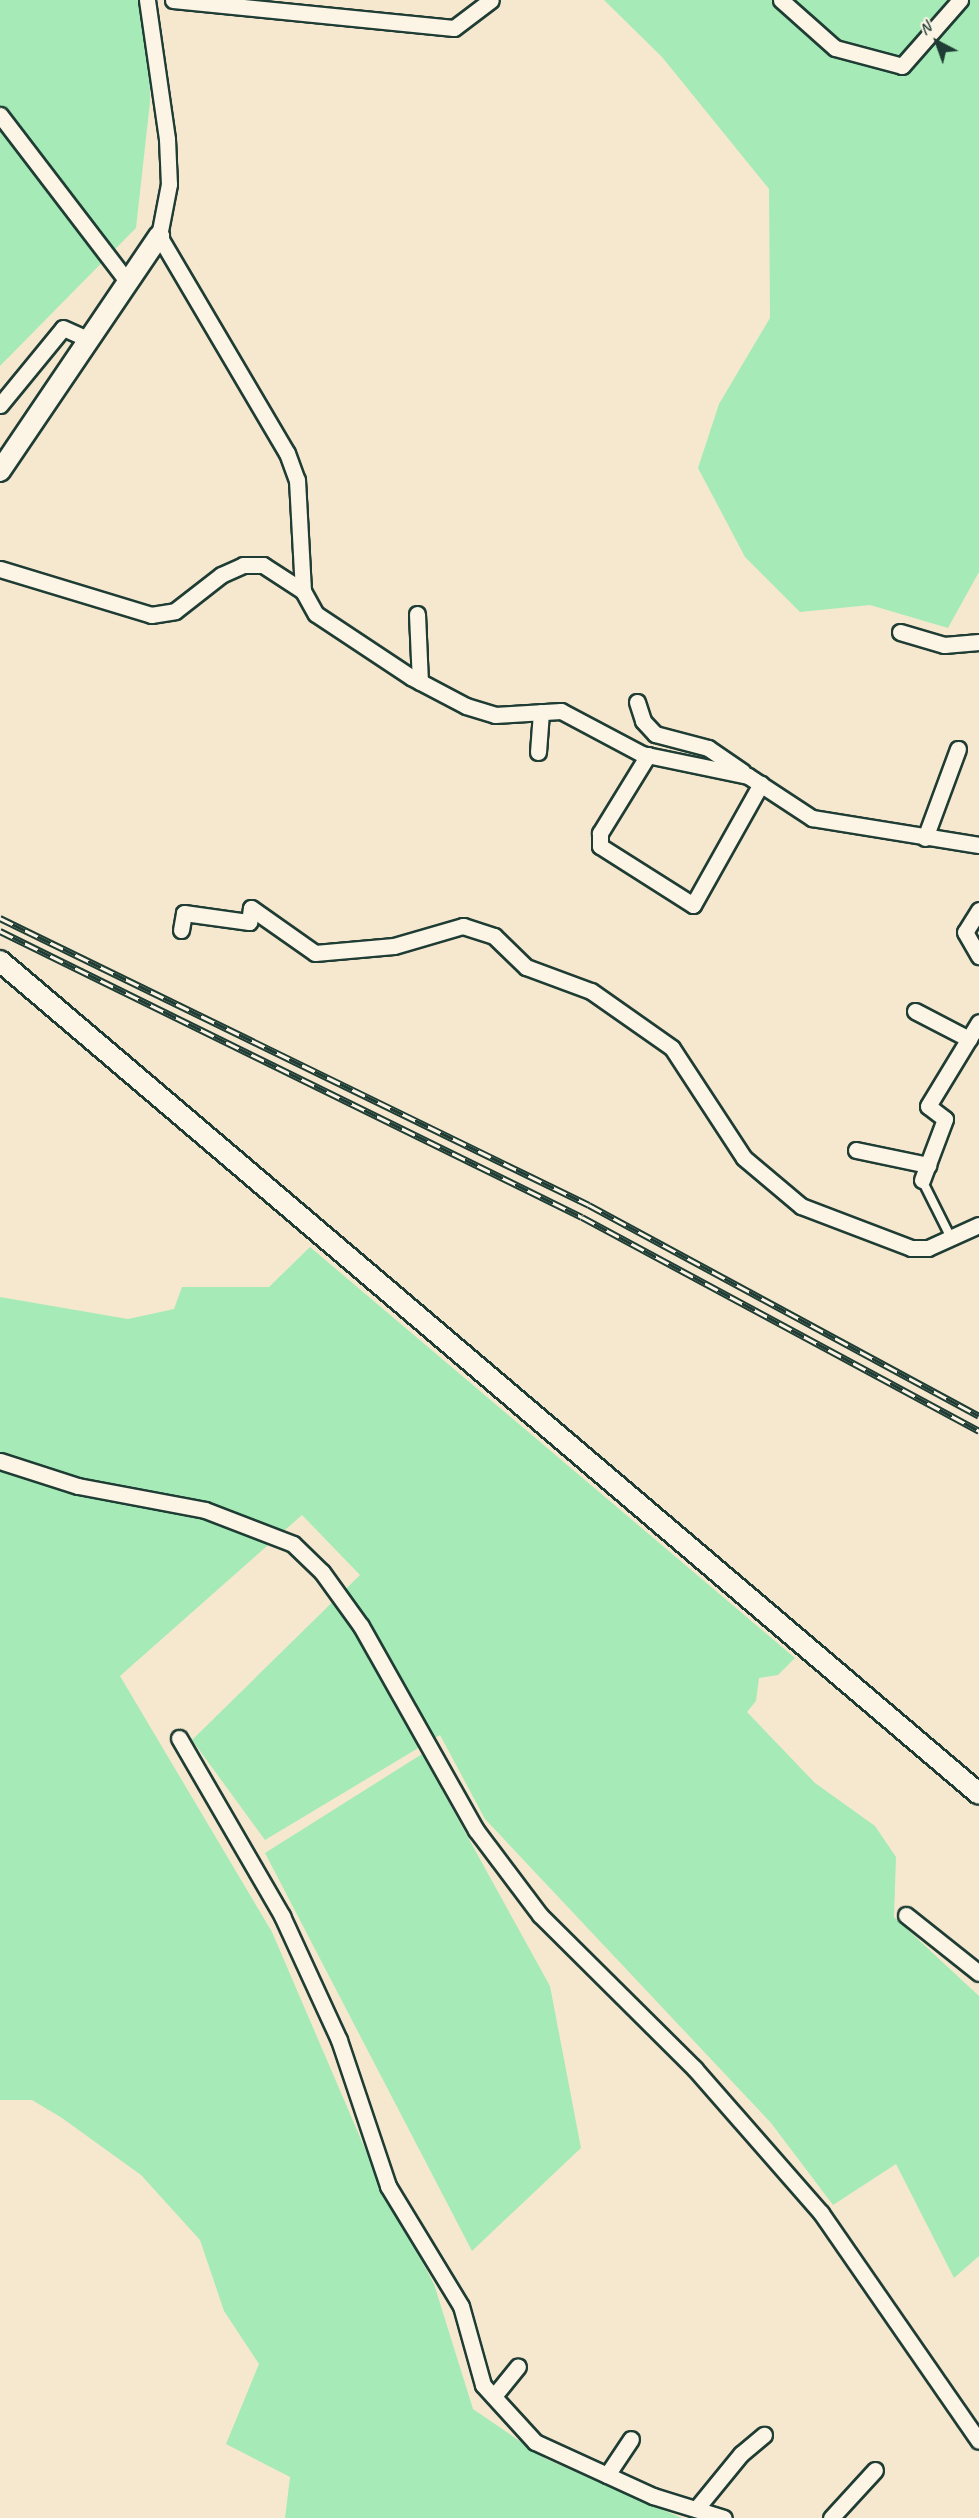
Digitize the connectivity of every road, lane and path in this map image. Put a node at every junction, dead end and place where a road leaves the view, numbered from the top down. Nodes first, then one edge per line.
1 (147, 0) edge
2 (173, 0) edge
3 (490, 0) edge
4 (781, 0) edge
5 (960, 0) edge
6 (0, 115) edge
7 (159, 236) junction
8 (127, 281) junction
9 (88, 339) junction
10 (0, 405) edge
11 (0, 471) edge
12 (0, 569) edge
13 (303, 591) junction
14 (417, 614) dead end
15 (900, 632) dead end
16 (979, 642) edge
17 (420, 682) junction
18 (637, 702) dead end
19 (541, 712) junction
20 (958, 749) dead end
21 (538, 752) dead end
22 (648, 755) junction
23 (754, 780) junction
24 (926, 838) junction
25 (979, 845) edge
26 (979, 910) edge
27 (181, 930) dead end
28 (979, 956) edge
29 (0, 961) edge
30 (915, 1011) dead end
31 (979, 1022) edge
32 (969, 1039) junction
33 (856, 1150) dead end
34 (928, 1165) junction
35 (922, 1180) joint
36 (979, 1225) edge
37 (952, 1239) junction
38 (0, 1461) edge
39 (178, 1738) dead end
40 (979, 1793) edge
41 (906, 1915) dead end
42 (979, 1973) edge
43 (518, 2366) dead end
44 (494, 2396) junction
45 (764, 2435) dead end
46 (631, 2439) dead end
47 (979, 2442) edge
48 (875, 2470) dead end
49 (606, 2475) junction
50 (696, 2509) junction
51 (724, 2518) edge
52 (831, 2518) edge

1 - 7 street
2 - 3 street
4 - 5 street
6 - 8 street
7 - 8 street
7 - 13 street
8 - 9 street
9 - 10 street
9 - 11 street
12 - 13 street
13 - 17 street
14 - 17 street
15 - 16 street
17 - 19 street
18 - 23 street
19 - 21 street
19 - 22 street
20 - 24 street
22 - 23 street
22 - 23 street
23 - 24 street
24 - 25 street
26 - 28 street
27 - 37 street
29 - 40 street
30 - 32 street
31 - 32 street
32 - 34 street
33 - 34 street
34 - 35 street
35 - 37 lane
36 - 37 street
38 - 47 street
39 - 44 street
41 - 42 street
43 - 44 street
44 - 49 street
45 - 50 street
46 - 49 street
48 - 52 street
49 - 50 street
50 - 51 street

